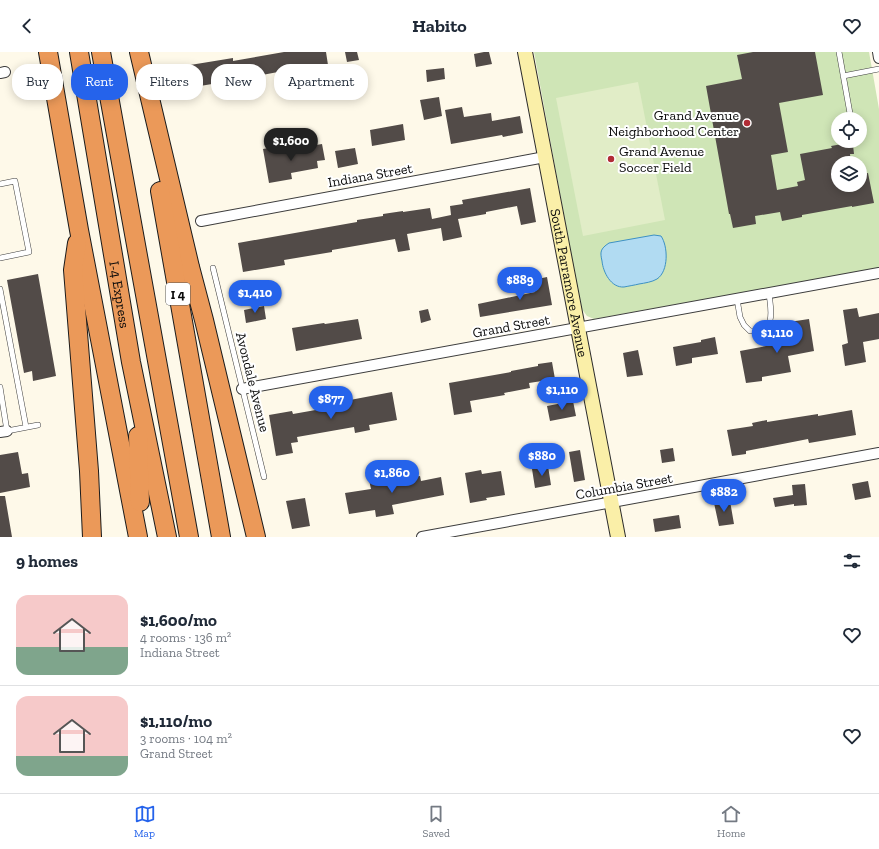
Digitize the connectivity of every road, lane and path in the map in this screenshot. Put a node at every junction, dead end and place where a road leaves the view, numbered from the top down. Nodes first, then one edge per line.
1 (48, 52) edge
2 (79, 52) edge
3 (101, 52) edge
4 (136, 52) edge
5 (140, 52) edge
6 (525, 52) edge
7 (839, 52) edge
8 (878, 52) edge
9 (879, 58) edge
10 (879, 69) edge
11 (843, 76) junction
12 (850, 112) edge
13 (545, 157) junction
14 (0, 184) edge
15 (201, 221) dead end
16 (80, 230) junction
17 (0, 258) edge
18 (212, 268) dead end
19 (879, 273) edge
20 (0, 289) edge
21 (769, 293) junction
22 (737, 299) junction
23 (579, 328) junction
24 (131, 362) junction
25 (0, 387) edge
26 (242, 389) junction
27 (38, 425) dead end
28 (26, 427) junction
29 (4, 431) edge
30 (879, 453) edge
31 (264, 478) dead end
32 (612, 502) junction
33 (92, 537) edge
34 (139, 537) edge
35 (167, 537) edge
36 (189, 537) edge
37 (221, 537) edge
38 (256, 537) edge
39 (422, 537) edge
40 (618, 537) edge

1 - 16 highway
2 - 24 highway, I-4 Express
3 - 36 highway, I-4 Express
4 - 37 highway, I 4
5 - 38 highway
6 - 13 street, South Parramore Avenue
7 - 11 lane
8 - 9 street
10 - 11 lane
11 - 12 lane
13 - 15 street, Indiana Street
13 - 23 street, South Parramore Avenue
14 - 17 lane
16 - 33 highway
16 - 34 highway
18 - 26 lane, Avondale Avenue
19 - 21 street, Grand Street
20 - 28 lane
21 - 22 street, Grand Street
21 - 22 lane
22 - 23 street, Grand Street
23 - 26 street, Grand Street
23 - 32 street, South Parramore Avenue
24 - 34 highway
24 - 35 highway, I-4 Express
25 - 29 lane
26 - 31 lane, Avondale Avenue
27 - 28 lane
28 - 29 lane
30 - 32 street, Columbia Street
32 - 39 street, Columbia Street
32 - 40 street, South Parramore Avenue

